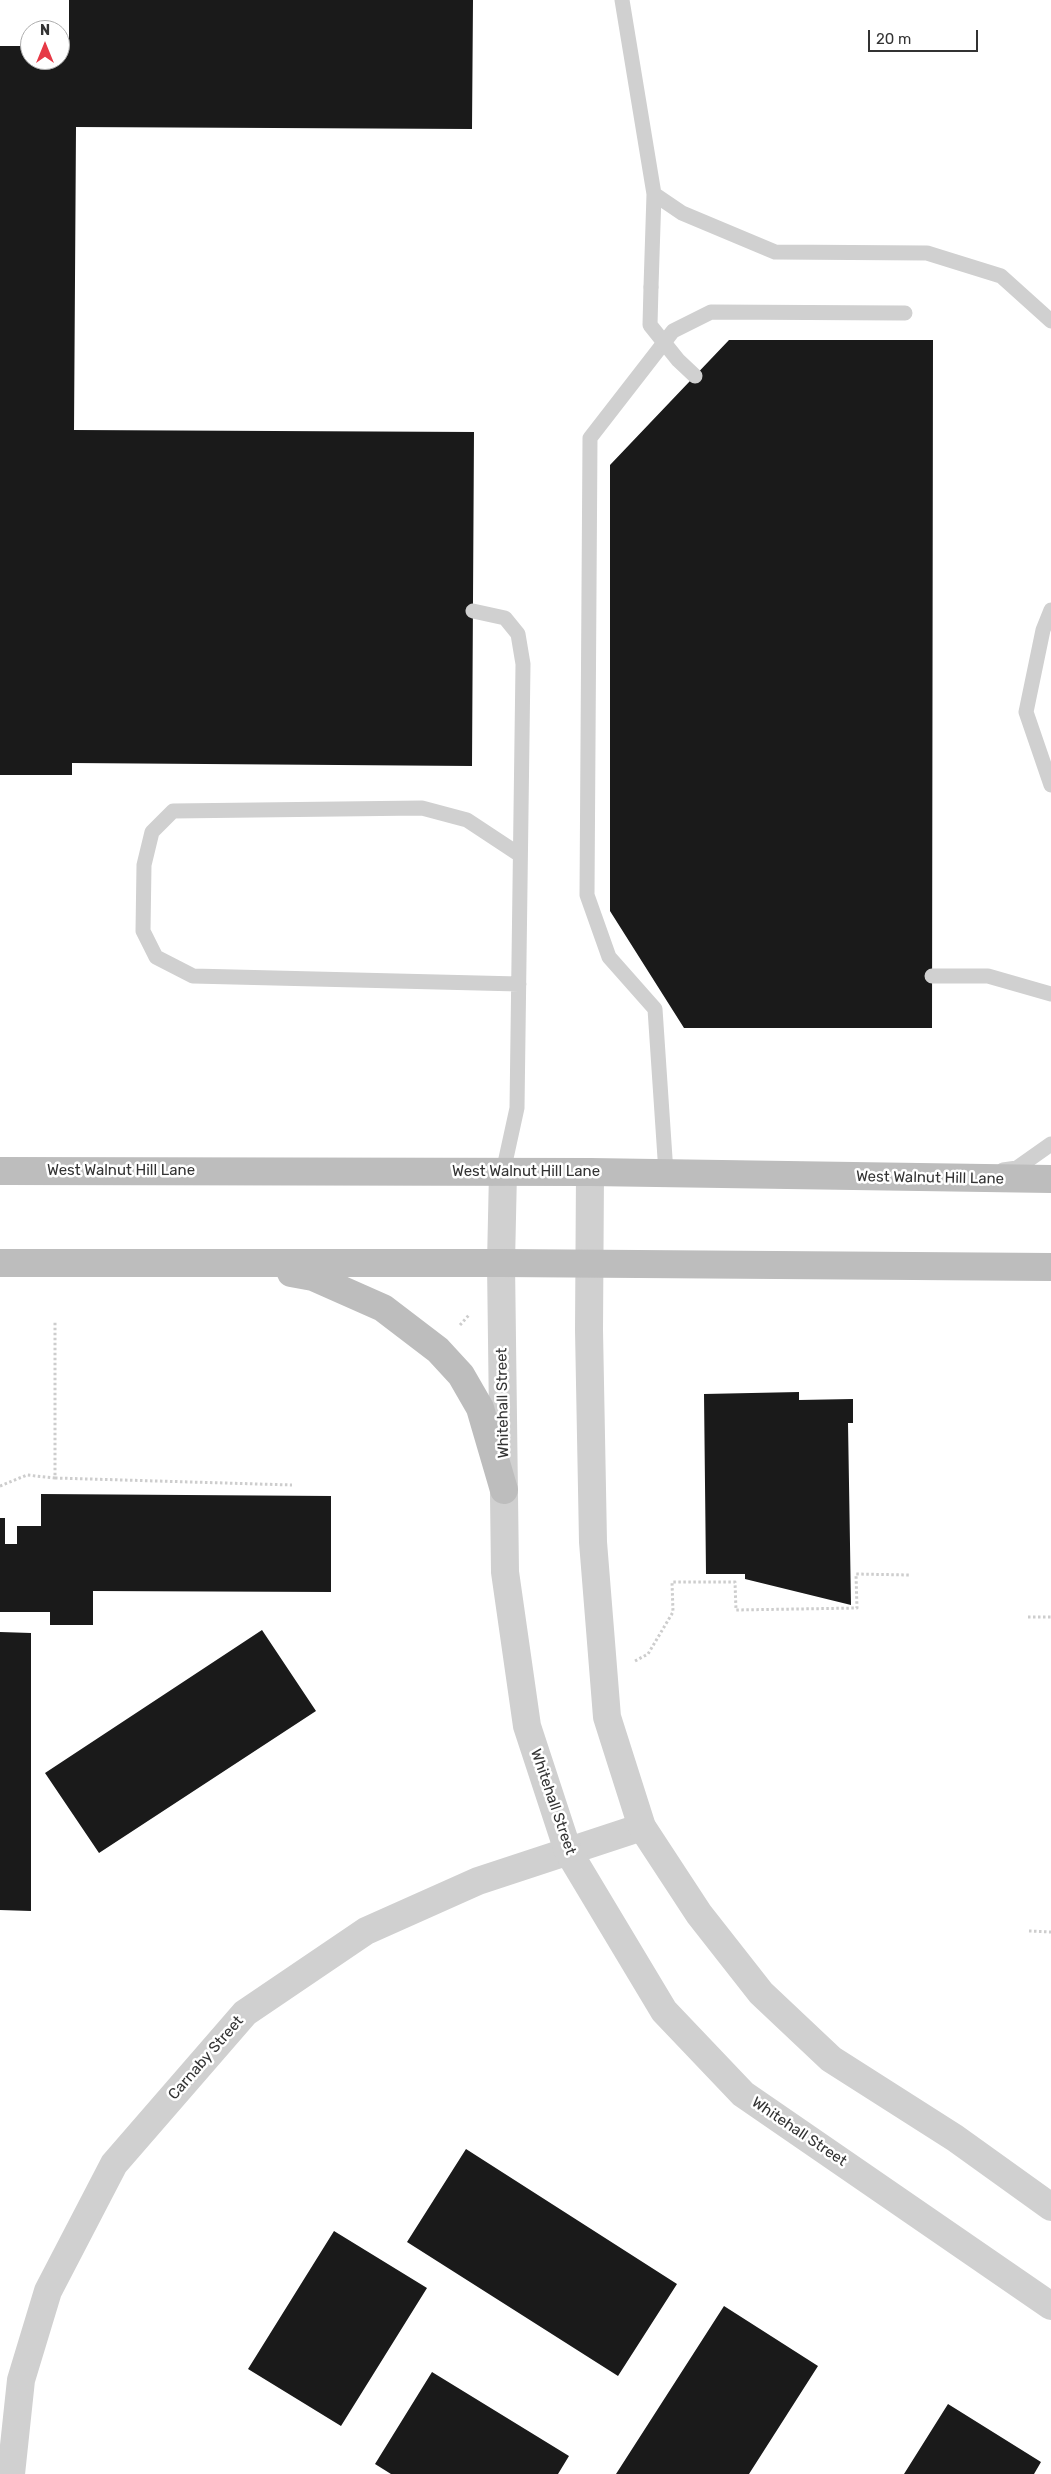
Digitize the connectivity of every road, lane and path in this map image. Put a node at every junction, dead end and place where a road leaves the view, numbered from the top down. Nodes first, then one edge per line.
1 (622, 0) edge
2 (654, 194) junction
3 (906, 313) dead end
4 (1051, 321) edge
5 (695, 376) dead end
6 (1051, 610) edge
7 (473, 611) dead end
8 (1051, 785) edge
9 (520, 854) junction
10 (932, 976) dead end
11 (519, 984) junction
12 (1051, 994) edge
13 (1051, 1144) edge
14 (0, 1170) edge
15 (502, 1172) junction
16 (590, 1172) junction
17 (666, 1173) junction
18 (953, 1178) junction
19 (1051, 1180) edge
20 (0, 1263) edge
21 (238, 1263) junction
22 (501, 1263) junction
23 (590, 1263) junction
24 (1051, 1267) edge
25 (474, 1308) dead end
26 (55, 1320) dead end
27 (458, 1327) dead end
28 (55, 1478) junction
29 (292, 1485) dead end
30 (0, 1486) edge
31 (504, 1490) junction
32 (908, 1576) dead end
33 (1028, 1617) dead end
34 (1051, 1617) edge
35 (634, 1661) dead end
36 (642, 1827) junction
37 (568, 1851) junction
38 (1029, 1931) dead end
39 (1051, 1932) edge
40 (1051, 2207) edge
41 (1051, 2306) edge
42 (11, 2474) edge

1 - 2 lane
2 - 4 lane
2 - 5 lane, bridge
3 - 17 lane
6 - 8 lane
7 - 9 lane
9 - 11 lane
9 - 11 lane
10 - 12 lane
11 - 15 lane
13 - 18 lane
14 - 15 main road, West Walnut Hill Lane
15 - 16 main road, West Walnut Hill Lane
15 - 22 street, Whitehall Street
16 - 17 main road, West Walnut Hill Lane
16 - 23 street
17 - 18 main road, West Walnut Hill Lane
18 - 19 main road, West Walnut Hill Lane
20 - 21 main road
21 - 22 main road
21 - 31 main road
22 - 23 main road
22 - 31 street, Whitehall Street
23 - 24 main road
23 - 36 street
25 - 27 path
26 - 28 path
28 - 29 path
28 - 30 path
31 - 37 street, Whitehall Street
32 - 35 path
33 - 34 path
36 - 37 street, Carnaby Street
36 - 40 street
37 - 41 street, Whitehall Street
37 - 42 street, Carnaby Street
38 - 39 path

